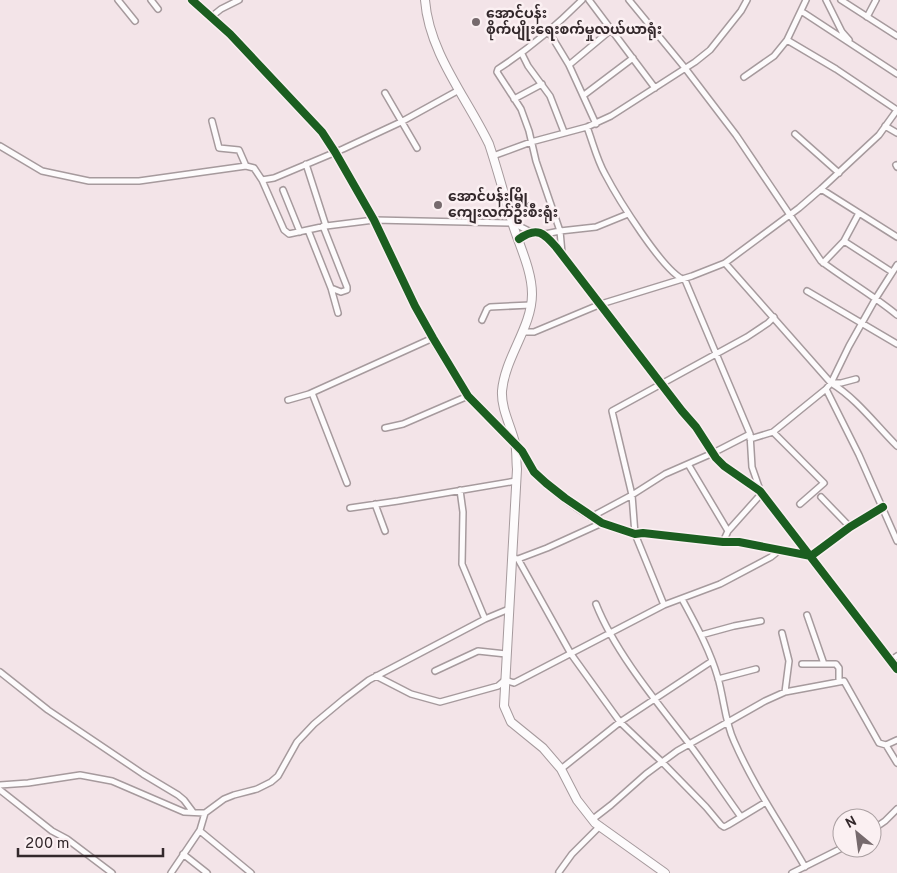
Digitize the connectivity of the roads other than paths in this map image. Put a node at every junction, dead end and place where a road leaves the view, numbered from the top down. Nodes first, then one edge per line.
1 (118, 0) edge
2 (151, 0) edge
3 (192, 0) edge
4 (239, 0) edge
5 (426, 0) edge
6 (582, 0) edge
7 (589, 0) edge
8 (629, 0) edge
9 (747, 0) edge
10 (806, 0) edge
11 (826, 0) edge
12 (841, 0) edge
13 (876, 0) edge
14 (158, 9) dead end
15 (801, 11) junction
16 (867, 17) junction
17 (211, 18) junction
18 (135, 21) dead end
19 (612, 29) junction
20 (548, 32) junction
21 (897, 36) edge
22 (787, 40) junction
23 (851, 43) junction
24 (522, 54) junction
25 (633, 58) junction
26 (569, 65) junction
27 (685, 68) junction
28 (897, 74) edge
29 (744, 77) dead end
30 (542, 84) junction
31 (655, 88) junction
32 (459, 90) junction
33 (385, 94) dead end
34 (584, 95) junction
35 (514, 99) junction
36 (897, 110) edge
37 (212, 121) dead end
38 (401, 122) junction
39 (596, 124) junction
40 (885, 126) junction
41 (587, 127) junction
42 (564, 132) junction
43 (897, 133) edge
44 (795, 134) dead end
45 (531, 142) junction
46 (0, 146) edge
47 (417, 148) dead end
48 (336, 152) junction
49 (493, 156) junction
50 (306, 164) junction
51 (246, 166) junction
52 (839, 173) junction
53 (262, 180) junction
54 (821, 189) junction
55 (283, 190) dead end
56 (858, 213) junction
57 (628, 214) junction
58 (790, 215) junction
59 (374, 220) junction
60 (513, 223) junction
61 (324, 226) junction
62 (308, 230) junction
63 (560, 231) junction
64 (300, 232) junction
65 (531, 232) junction
66 (545, 234) junction
67 (897, 237) edge
68 (519, 239) junction
69 (845, 240) junction
70 (563, 255) junction
71 (824, 262) junction
72 (725, 263) junction
73 (897, 265) edge
74 (892, 273) junction
75 (897, 278) edge
76 (681, 279) junction
77 (331, 288) junction
78 (807, 291) dead end
79 (876, 298) junction
80 (601, 304) junction
81 (531, 305) junction
82 (338, 313) dead end
83 (897, 315) edge
84 (774, 317) junction
85 (482, 320) dead end
86 (861, 324) junction
87 (523, 332) junction
88 (433, 338) junction
89 (897, 344) edge
90 (716, 354) junction
91 (856, 379) dead end
92 (831, 383) junction
93 (661, 384) junction
94 (826, 389) junction
95 (312, 392) junction
96 (468, 396) junction
97 (288, 400) dead end
98 (385, 428) dead end
99 (773, 432) junction
100 (750, 437) junction
101 (516, 445) junction
102 (897, 446) edge
103 (713, 453) junction
104 (688, 464) junction
105 (516, 480) junction
106 (347, 483) dead end
107 (460, 490) junction
108 (761, 492) junction
109 (632, 495) junction
110 (821, 497) dead end
111 (375, 504) junction
112 (800, 504) dead end
113 (883, 507) junction
114 (350, 508) dead end
115 (591, 517) junction
116 (602, 523) junction
117 (850, 527) junction
118 (728, 530) junction
119 (385, 531) dead end
120 (635, 534) junction
121 (897, 540) edge
122 (723, 542) junction
123 (781, 550) junction
124 (811, 556) junction
125 (515, 558) junction
126 (682, 599) junction
127 (596, 604) dead end
128 (664, 605) junction
129 (509, 609) junction
130 (807, 615) dead end
131 (485, 619) junction
132 (761, 621) dead end
133 (782, 633) dead end
134 (610, 634) junction
135 (701, 635) junction
136 (506, 654) junction
137 (571, 654) junction
138 (897, 656) edge
139 (890, 660) junction
140 (712, 661) junction
141 (802, 664) dead end
142 (824, 664) junction
143 (756, 669) dead end
144 (897, 669) edge
145 (436, 671) dead end
146 (0, 672) edge
147 (376, 676) junction
148 (718, 679) junction
149 (505, 680) junction
150 (840, 682) junction
151 (786, 692) junction
152 (655, 699) junction
153 (728, 721) junction
154 (620, 722) junction
155 (897, 740) edge
156 (689, 744) junction
157 (886, 745) junction
158 (662, 762) junction
159 (897, 763) edge
160 (561, 769) junction
161 (0, 785) edge
162 (0, 790) edge
163 (766, 802) junction
164 (897, 809) edge
165 (193, 812) junction
166 (205, 813) junction
167 (741, 817) junction
168 (593, 818) junction
169 (882, 822) edge
170 (600, 826) junction
171 (200, 831) junction
172 (832, 853) edge
173 (183, 854) junction
174 (805, 867) junction
175 (559, 872) dead end
176 (112, 873) edge
177 (171, 873) edge
178 (207, 873) edge
179 (251, 873) edge
180 (665, 873) edge
181 (792, 873) edge

1 - 18 street
2 - 14 street
3 - 17 street
4 - 17 street
5 - 32 main road
6 - 20 street
7 - 19 street
8 - 27 street
9 - 27 street
10 - 15 street
11 - 23 street
12 - 16 street
13 - 16 street
15 - 22 street
15 - 23 street
16 - 21 street
17 - 48 street
19 - 25 street
19 - 26 street
20 - 24 street
20 - 26 street
22 - 29 street
22 - 36 street
23 - 28 street
24 - 30 street
24 - 35 street
25 - 31 street
25 - 34 street
26 - 34 street
27 - 31 street
27 - 58 street
30 - 35 street
30 - 42 street
31 - 39 street
32 - 38 street
32 - 49 main road
33 - 38 street
34 - 39 street
35 - 45 street
36 - 40 street
37 - 51 street
38 - 47 street
38 - 48 street
39 - 41 street
40 - 43 street
40 - 52 street
41 - 42 street
41 - 57 street
42 - 45 street
44 - 52 street
45 - 49 street
45 - 63 street
46 - 51 street
48 - 50 street
48 - 59 street
49 - 60 main road
50 - 53 street
50 - 61 street
51 - 53 street
52 - 54 street
53 - 64 street
54 - 56 street
54 - 58 street
55 - 64 street
56 - 67 street
56 - 69 street
57 - 63 street
57 - 76 street
58 - 71 street
58 - 72 street
59 - 60 street
59 - 61 street
59 - 88 street
60 - 65 street
60 - 68 main road
61 - 62 street
61 - 77 street
62 - 64 street
62 - 77 street
63 - 66 street
63 - 70 street
65 - 66 street
65 - 68 street
66 - 70 street
68 - 81 main road
69 - 71 street
69 - 74 street
70 - 80 street
71 - 79 street
72 - 76 street
72 - 84 street
73 - 74 street
74 - 75 street
74 - 79 street
76 - 80 street
76 - 90 street
77 - 82 street
78 - 86 street
79 - 83 street
79 - 86 street
80 - 87 street
80 - 93 street
81 - 85 street
81 - 87 main road
84 - 90 street
84 - 92 street
86 - 89 street
86 - 92 street
87 - 101 main road
88 - 95 street
88 - 96 street
90 - 93 street
90 - 100 street
91 - 92 street
92 - 94 street
92 - 102 street
93 - 103 street
93 - 109 street
94 - 99 street
94 - 113 street
95 - 97 street
95 - 106 street
96 - 98 street
96 - 101 street
99 - 100 street
99 - 112 street
100 - 103 street
100 - 108 street
101 - 105 main road
101 - 115 street
103 - 104 street
103 - 108 street
104 - 109 street
104 - 118 street
105 - 107 street
105 - 125 main road
107 - 111 street
107 - 131 street
108 - 118 street
108 - 124 street
109 - 115 street
109 - 120 street
110 - 117 street
111 - 114 street
111 - 119 street
113 - 117 street
113 - 121 street
115 - 116 street
116 - 120 street
116 - 125 street
117 - 124 street
118 - 122 street
120 - 122 street
120 - 128 street
122 - 123 street
123 - 124 street
123 - 126 street
124 - 139 street
125 - 129 main road
125 - 137 street
126 - 128 street
126 - 135 street
127 - 134 street
128 - 134 street
129 - 131 street
129 - 136 main road
130 - 142 street
131 - 147 street
132 - 135 street
133 - 151 street
134 - 137 street
134 - 152 street
135 - 140 street
136 - 145 street
136 - 149 main road
137 - 149 street
137 - 154 street
138 - 139 street
139 - 144 street
140 - 148 street
140 - 152 street
141 - 142 street
142 - 150 street
143 - 148 street
146 - 165 street
147 - 149 street
147 - 166 street
148 - 153 street
149 - 160 main road
150 - 151 street
150 - 157 street
151 - 153 street
152 - 154 street
152 - 156 street
153 - 156 street
153 - 163 street
154 - 158 street
154 - 160 street
155 - 157 street
156 - 158 street
156 - 167 street
157 - 159 street
158 - 167 street
158 - 168 street
160 - 168 main road
161 - 165 street
162 - 176 street
163 - 167 street
163 - 174 street
164 - 169 street
165 - 166 street
166 - 171 street
168 - 170 main road
170 - 175 street
170 - 180 main road
171 - 173 street
171 - 179 street
172 - 174 street
173 - 177 street
173 - 178 street
174 - 181 street

